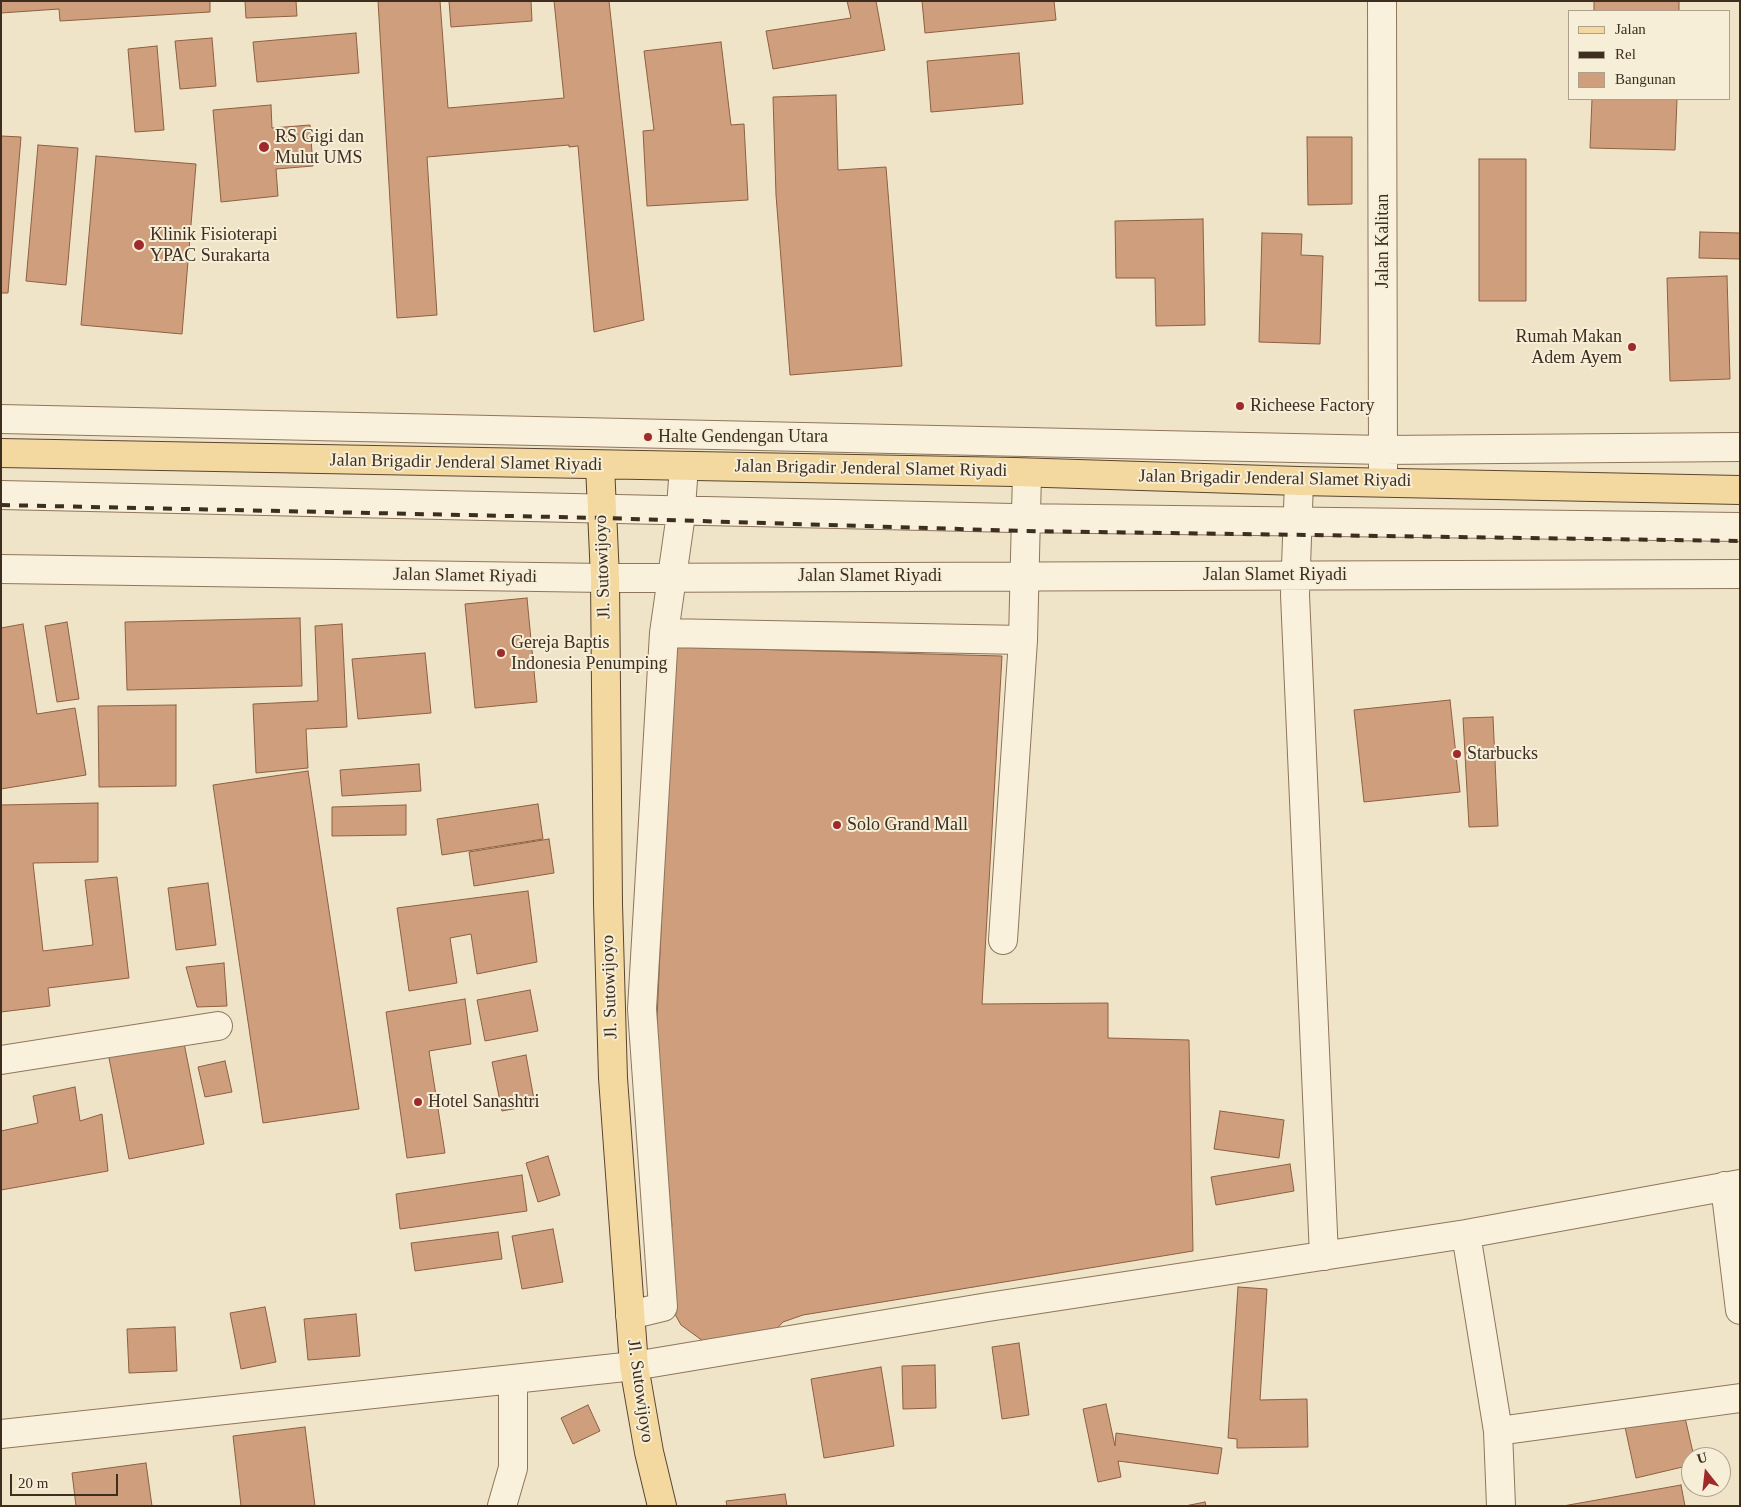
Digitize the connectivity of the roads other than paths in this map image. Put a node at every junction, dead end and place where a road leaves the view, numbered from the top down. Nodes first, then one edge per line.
1 (1382, 1) edge
2 (1, 419) edge
3 (1740, 446) edge
4 (1383, 450) junction
5 (1, 453) edge
6 (600, 465) junction
7 (684, 466) junction
8 (1021, 472) junction
9 (1299, 481) junction
10 (1383, 482) junction
11 (1740, 490) edge
12 (1, 495) edge
13 (601, 510) junction
14 (680, 510) junction
15 (1019, 518) junction
16 (1297, 522) junction
17 (1740, 527) edge
18 (1, 570) edge
19 (1294, 574) junction
20 (1740, 574) edge
21 (1017, 576) junction
22 (673, 577) junction
23 (605, 578) junction
24 (664, 633) junction
25 (1015, 640) junction
26 (1003, 940) dead end
27 (218, 1026) dead end
28 (1, 1060) edge
29 (1733, 1185) edge
30 (1466, 1234) junction
31 (1324, 1256) junction
32 (1740, 1310) edge
33 (630, 1315) junction
34 (634, 1366) junction
35 (512, 1379) junction
36 (1740, 1398) edge
37 (1498, 1431) junction
38 (1, 1434) edge
39 (502, 1506) edge
40 (662, 1506) edge
41 (1501, 1506) edge

1 - 4 street, Jalan Kalitan
2 - 4 street
3 - 4 street
4 - 10 street, Jalan Kalitan
5 - 6 main road, Jalan Brigadir Jenderal Slamet Riyadi
6 - 7 main road, Jalan Brigadir Jenderal Slamet Riyadi
6 - 13 main road, Jl. Sutowijoyo
7 - 8 main road, Jalan Brigadir Jenderal Slamet Riyadi
7 - 14 street
8 - 9 main road, Jalan Brigadir Jenderal Slamet Riyadi
8 - 15 street
9 - 10 main road, Jalan Brigadir Jenderal Slamet Riyadi
9 - 16 street
10 - 11 main road, Jalan Brigadir Jenderal Slamet Riyadi
12 - 13 street
13 - 14 street
13 - 23 main road, Jl. Sutowijoyo
14 - 15 street
14 - 22 street
15 - 16 street
15 - 21 street
16 - 17 street
16 - 19 street
18 - 23 street, Jalan Slamet Riyadi
19 - 20 street, Jalan Slamet Riyadi
19 - 21 street, Jalan Slamet Riyadi
19 - 31 street
21 - 22 street, Jalan Slamet Riyadi
21 - 25 street
22 - 23 street, Jalan Slamet Riyadi
22 - 24 street
23 - 33 main road, Jl. Sutowijoyo
24 - 25 street
24 - 33 street
25 - 26 street
27 - 28 street
29 - 30 street
29 - 32 street
30 - 31 street
30 - 37 street
31 - 34 street
33 - 34 main road, Jl. Sutowijoyo
34 - 35 street
34 - 40 main road, Jl. Sutowijoyo
35 - 38 street
35 - 39 street
36 - 37 street
37 - 41 street

